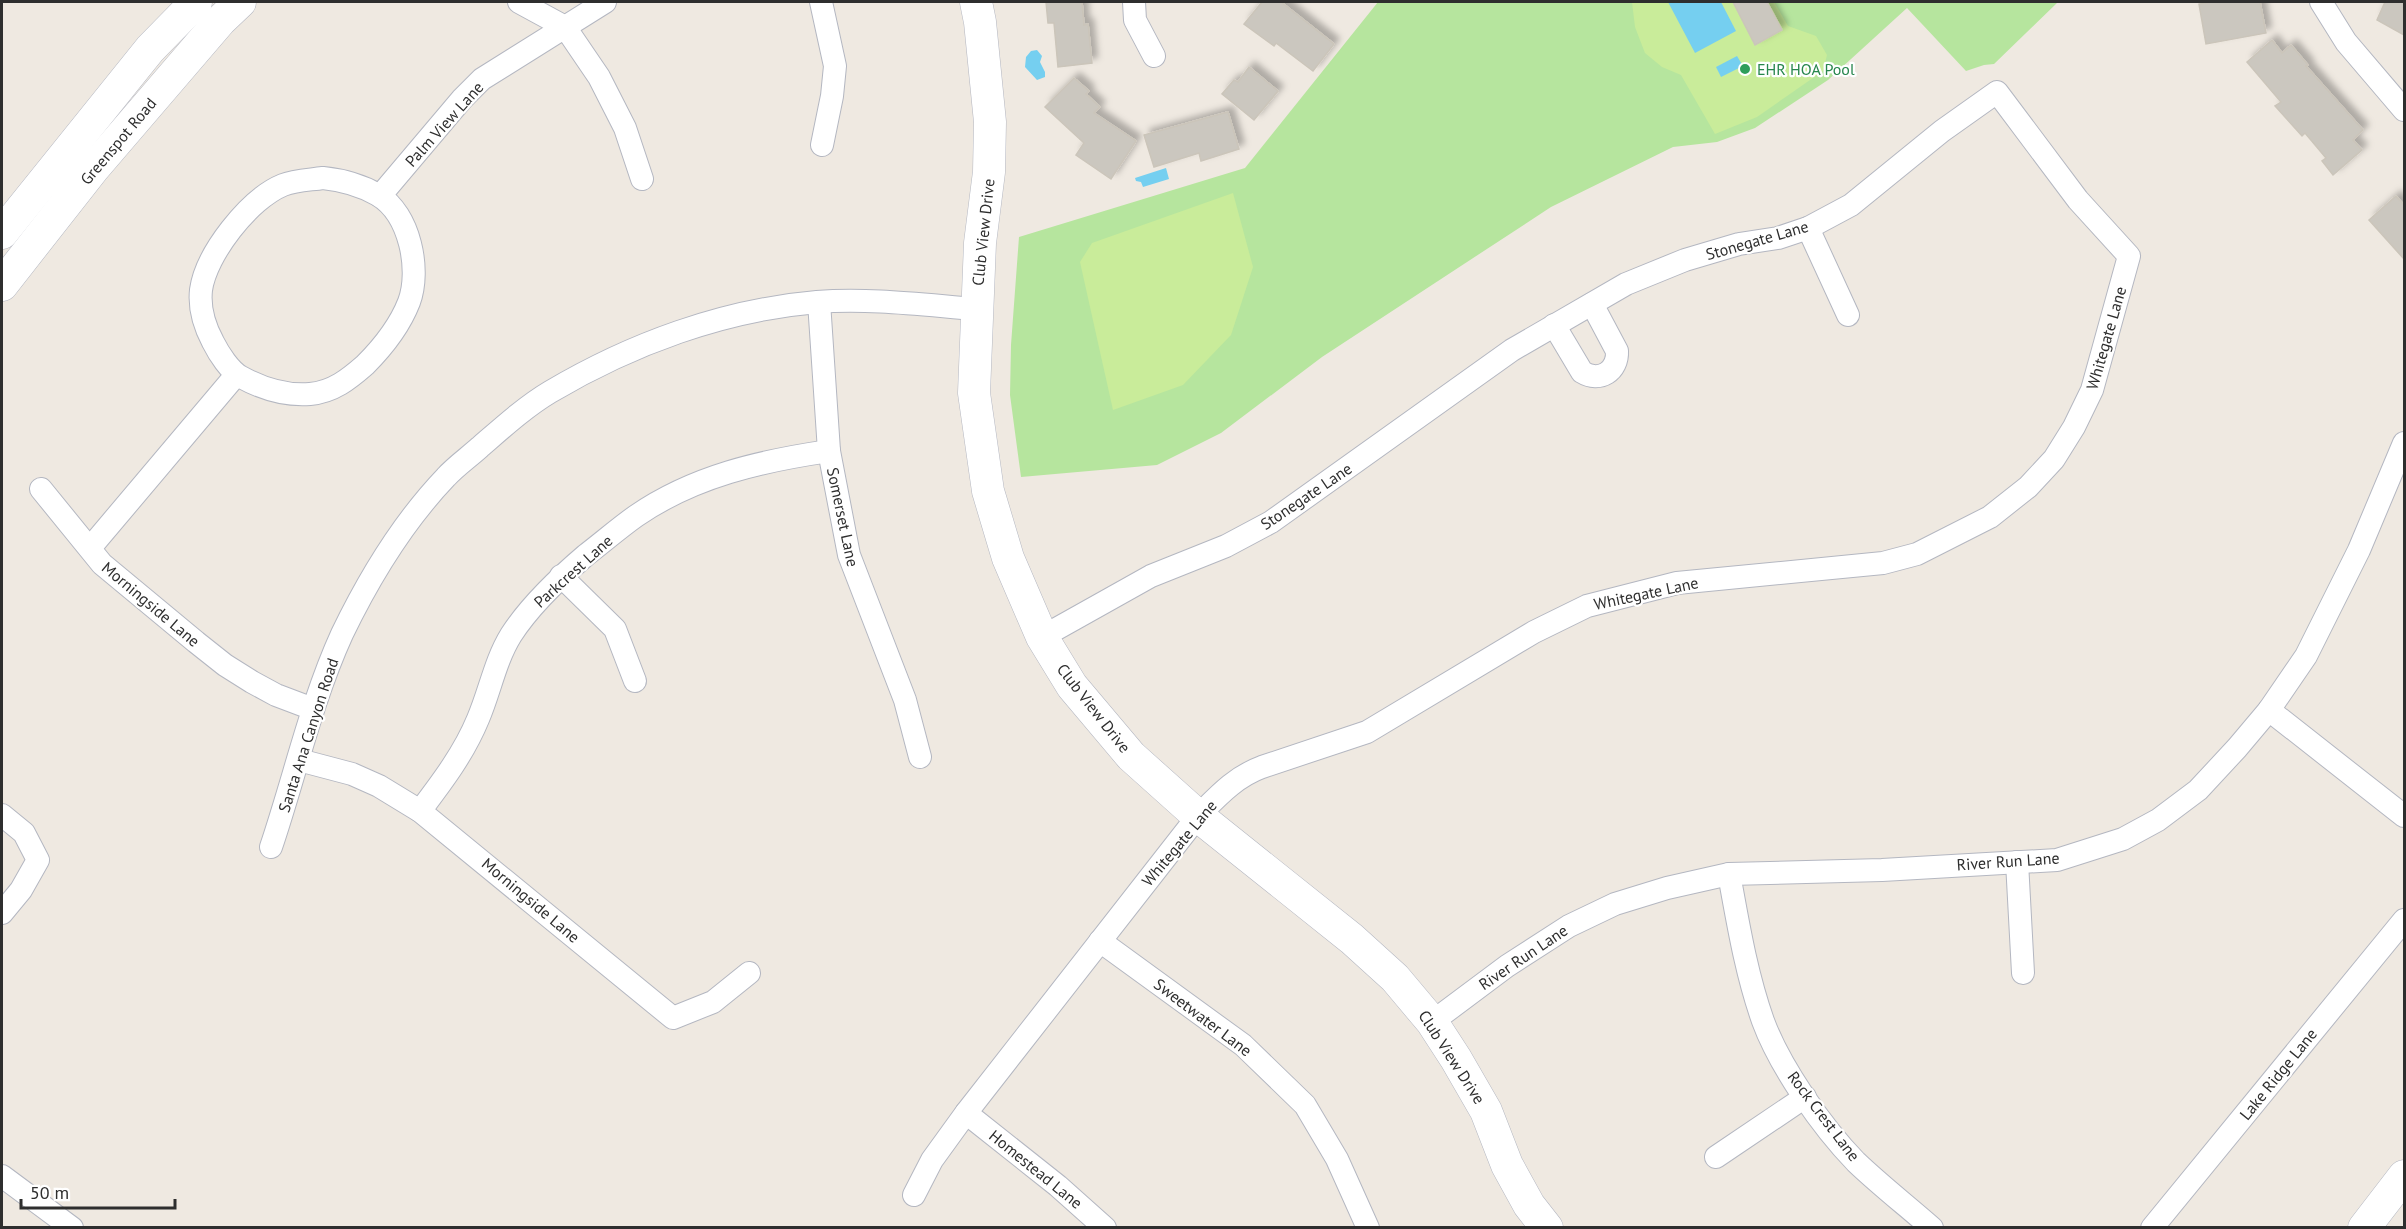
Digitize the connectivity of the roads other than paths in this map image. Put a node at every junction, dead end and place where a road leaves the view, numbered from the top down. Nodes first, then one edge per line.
1 (196, 2) edge
2 (240, 2) edge
3 (519, 2) edge
4 (605, 2) edge
5 (821, 2) edge
6 (976, 2) edge
7 (1134, 2) edge
8 (2321, 2) edge
9 (565, 27) junction
10 (1154, 56) dead end
11 (1997, 92) joint
12 (2404, 110) edge
13 (822, 145) dead end
14 (642, 179) dead end
15 (380, 196) junction
16 (1808, 228) junction
17 (2, 233) edge
18 (2, 285) edge
19 (819, 302) junction
20 (1592, 304) junction
21 (976, 309) junction
22 (1848, 315) dead end
23 (1554, 325) junction
24 (236, 375) junction
25 (2404, 443) edge
26 (829, 451) junction
27 (41, 489) dead end
28 (90, 548) junction
29 (561, 576) junction
30 (1042, 637) junction
31 (635, 681) dead end
32 (313, 709) junction
33 (2269, 710) junction
34 (920, 757) dead end
35 (299, 760) junction
36 (420, 811) junction
37 (2, 815) edge
38 (1198, 816) junction
39 (2404, 816) edge
40 (272, 847) dead end
41 (2017, 862) junction
42 (1729, 874) junction
43 (2, 913) edge
44 (2404, 921) edge
45 (1100, 941) junction
46 (749, 973) dead end
47 (2023, 973) dead end
48 (1432, 1022) junction
49 (1805, 1097) junction
50 (966, 1113) junction
51 (1716, 1157) dead end
52 (2, 1176) edge
53 (2404, 1176) edge
54 (914, 1194) dead end
55 (72, 1227) edge
56 (1105, 1227) edge
57 (1368, 1227) edge
58 (1547, 1227) edge
59 (1932, 1227) edge
60 (2152, 1227) edge
61 (2364, 1227) edge

1 - 17 street, Greenspot Road
2 - 18 street, Greenspot Road
3 - 9 street
4 - 9 street, Palm View Lane
5 - 13 street
6 - 21 street, Club View Drive
7 - 10 street
8 - 12 street
9 - 14 street
9 - 15 street, Palm View Lane
11 - 16 street, Stonegate Lane
11 - 38 street, Whitegate Lane
15 - 24 street
15 - 24 street
16 - 20 street, Stonegate Lane
16 - 22 street
19 - 21 street, Santa Ana Canyon Road
19 - 26 street, Somerset Lane
19 - 32 street, Santa Ana Canyon Road
20 - 23 street, Stonegate Lane
20 - 23 street
21 - 30 street, Club View Drive
23 - 30 street, Stonegate Lane
24 - 28 street
25 - 33 street, River Run Lane
26 - 29 street, Parkcrest Lane
26 - 34 street, Somerset Lane
27 - 28 street, Morningside Lane
28 - 32 street, Morningside Lane
29 - 31 street
29 - 36 street, Parkcrest Lane
30 - 38 street, Club View Drive
32 - 35 street, Santa Ana Canyon Road
33 - 39 street
33 - 41 street, River Run Lane
35 - 36 street, Morningside Lane
35 - 40 street, Santa Ana Canyon Road
36 - 46 street, Morningside Lane
37 - 43 street
38 - 45 street, Whitegate Lane
38 - 48 street, Club View Drive
41 - 42 street, River Run Lane
41 - 47 street
42 - 48 street, River Run Lane
42 - 49 street, Rock Crest Lane
44 - 60 street, Lake Ridge Lane
45 - 50 street, Whitegate Lane
45 - 57 street, Sweetwater Lane
48 - 58 street, Club View Drive
49 - 51 street
49 - 59 street, Rock Crest Lane
50 - 54 street, Whitegate Lane
50 - 56 street, Homestead Lane
52 - 55 street
53 - 61 street

